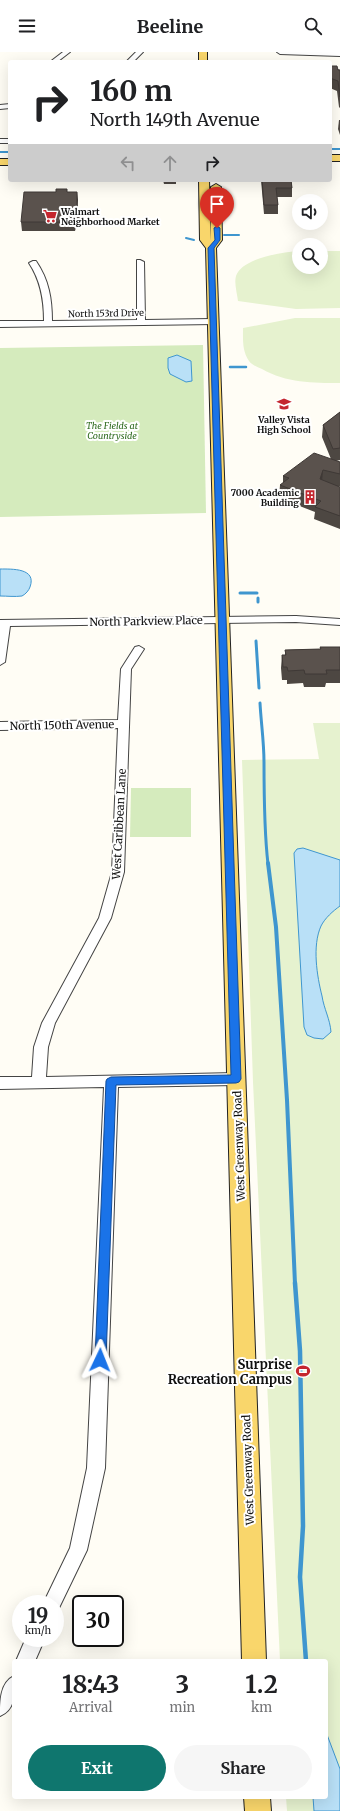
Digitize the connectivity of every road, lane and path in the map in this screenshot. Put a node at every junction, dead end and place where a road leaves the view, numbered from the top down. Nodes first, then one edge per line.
1 (67, 52) edge
2 (140, 52) edge
3 (280, 52) edge
4 (340, 54) edge
5 (57, 60) edge
6 (131, 60) edge
7 (204, 182) edge
8 (215, 182) edge
9 (211, 248) junction
10 (140, 262) dead end
11 (33, 263) dead end
12 (212, 322) junction
13 (142, 323) junction
14 (0, 324) edge
15 (48, 324) junction
16 (222, 620) junction
17 (340, 622) edge
18 (3, 623) edge
19 (139, 649) dead end
20 (0, 662) edge
21 (124, 724) junction
22 (0, 726) edge
23 (236, 1079) junction
24 (111, 1081) junction
25 (39, 1082) junction
26 (0, 1083) edge
27 (56, 1595) edge
28 (32, 1647) edge
29 (26, 1659) edge
30 (254, 1659) edge
31 (12, 1689) edge
32 (0, 1707) edge
33 (257, 1799) edge
34 (258, 1811) edge

1 - 5 street
2 - 6 street
3 - 4 street
7 - 9 main road, West Greenway Road
8 - 9 main road, West Greenway Road
9 - 12 main road, West Greenway Road
10 - 13 street
11 - 15 street
12 - 13 street, North 153rd Drive
12 - 16 main road, West Greenway Road
13 - 15 street, North 153rd Drive
14 - 15 street, North 153rd Drive
16 - 17 street, North Parkview Place
16 - 18 street, North Parkview Place
16 - 23 main road, West Greenway Road
18 - 20 street
19 - 21 street, West Caribbean Lane
21 - 22 street, North 150th Avenue
21 - 25 street, West Caribbean Lane
23 - 24 street
23 - 30 main road, West Greenway Road
24 - 25 street
24 - 27 street
25 - 26 street
28 - 29 street
31 - 32 street
33 - 34 main road

